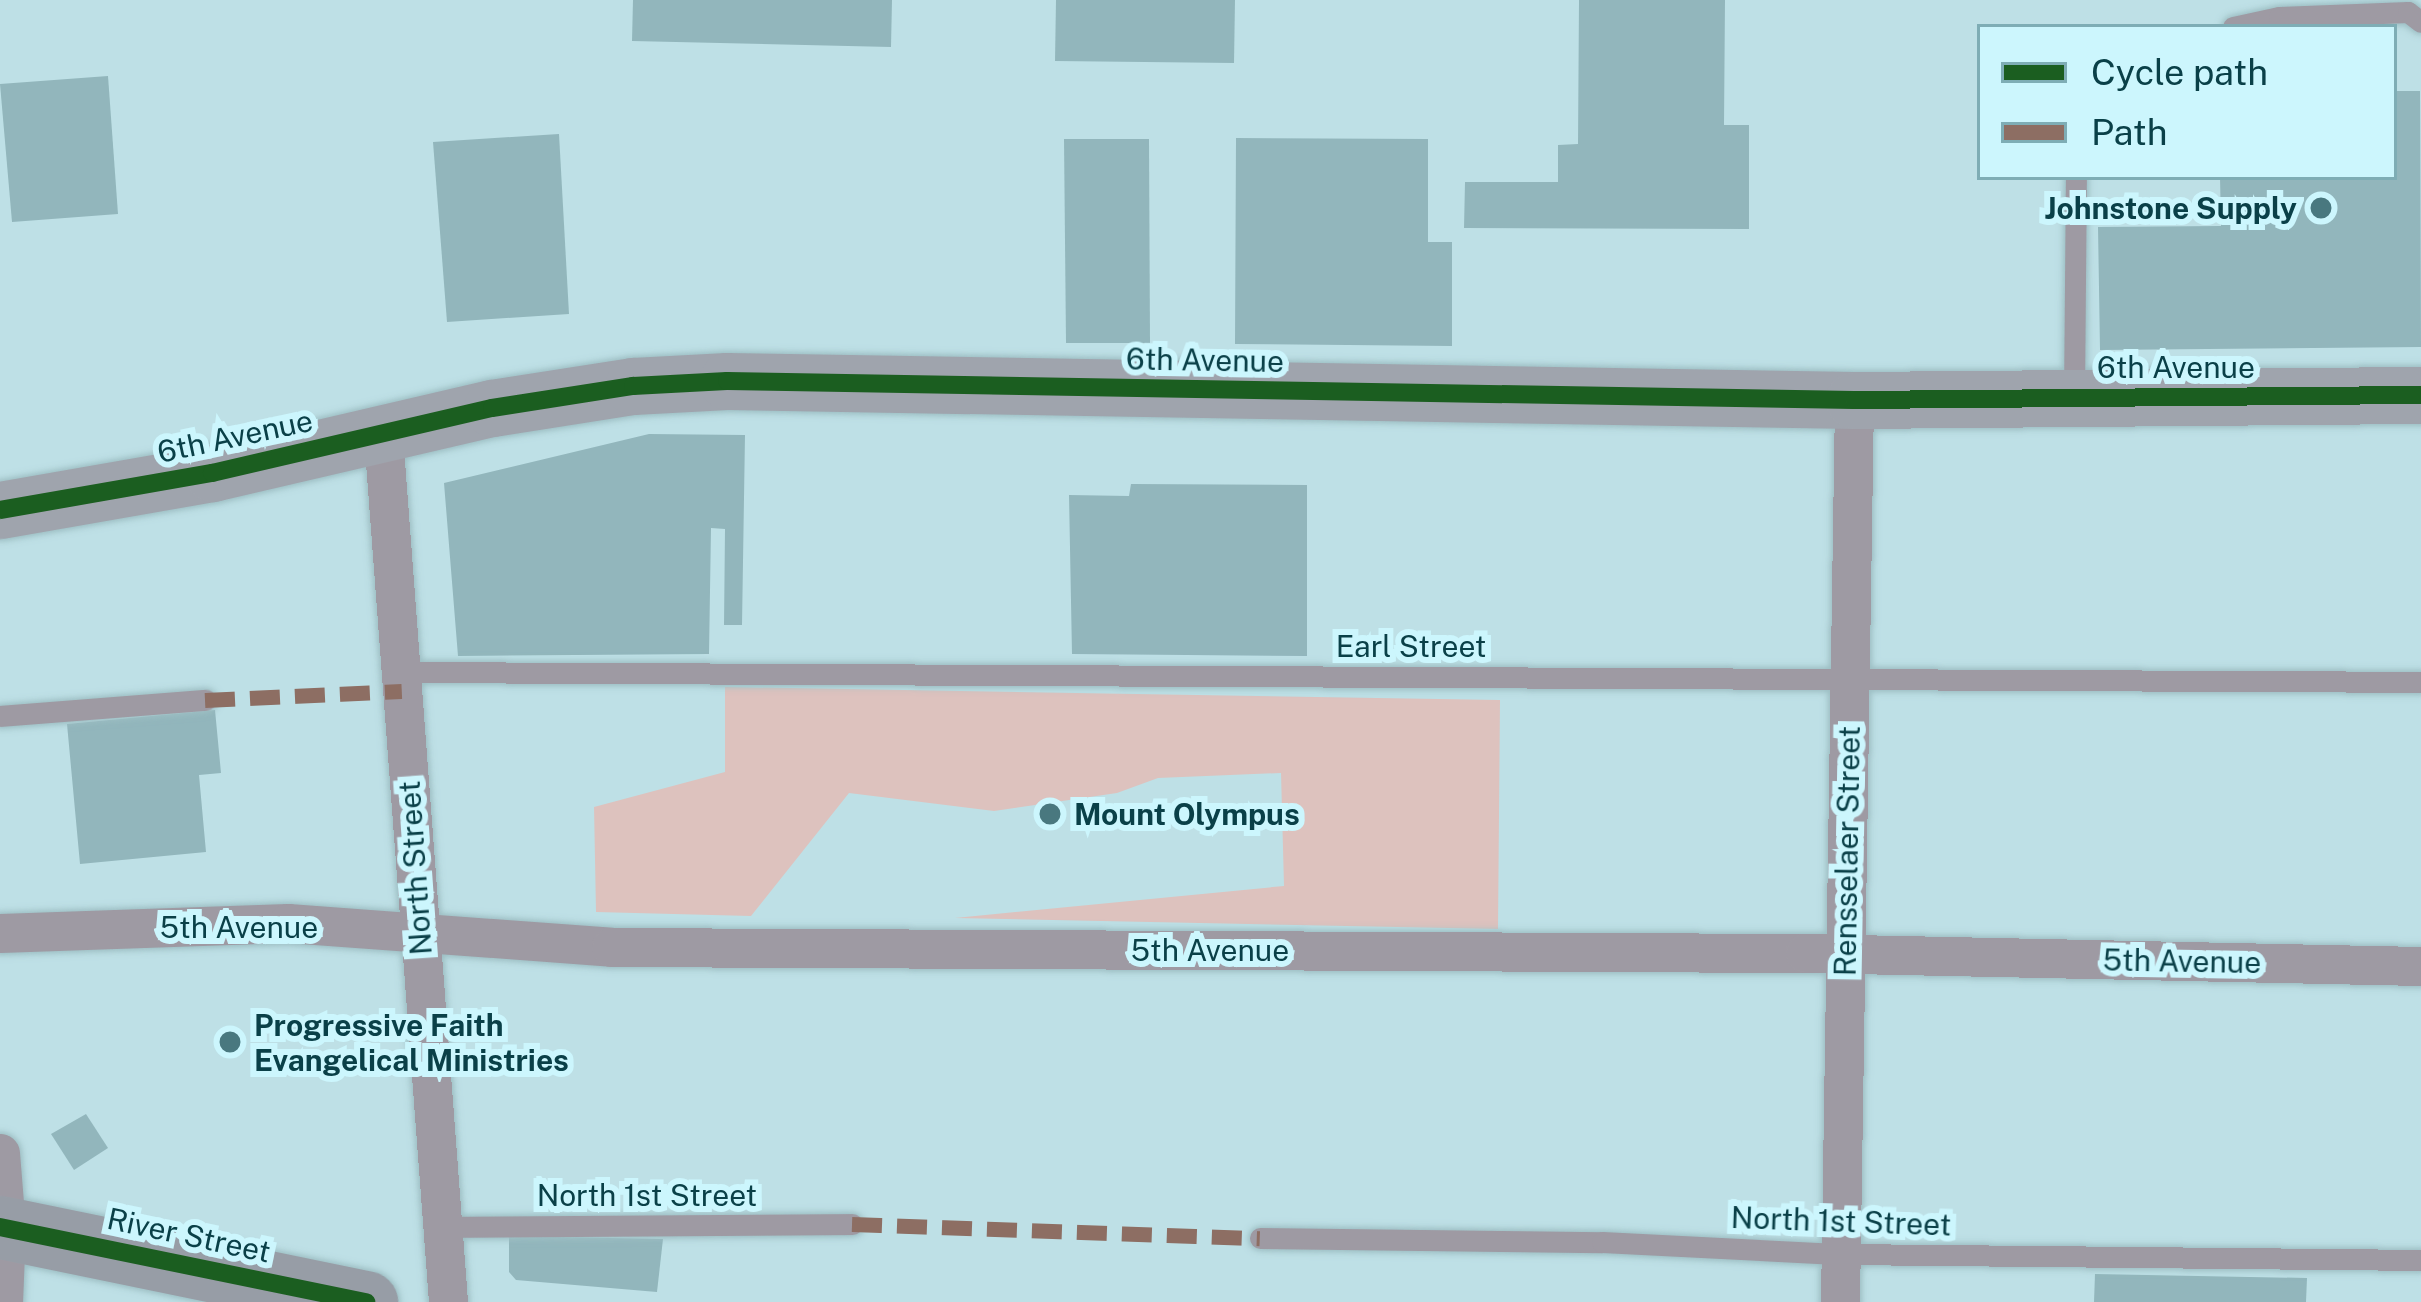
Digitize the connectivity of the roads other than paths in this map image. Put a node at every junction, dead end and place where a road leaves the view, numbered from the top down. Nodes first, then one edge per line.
1 (2421, 22) edge
2 (2247, 24) edge
3 (2076, 180) edge
4 (2421, 394) edge
5 (2074, 398) junction
6 (1854, 400) junction
7 (383, 435) junction
8 (0, 510) edge
9 (401, 672) junction
10 (1850, 678) junction
11 (2421, 682) edge
12 (205, 700) dead end
13 (0, 716) edge
14 (0, 933) edge
15 (420, 934) junction
16 (1846, 954) junction
17 (2421, 966) edge
18 (0, 1153) edge
19 (852, 1224) dead end
20 (3, 1227) edge
21 (442, 1227) junction
22 (1260, 1238) dead end
23 (1842, 1254) junction
24 (2421, 1260) edge
25 (346, 1300) edge
26 (2, 1302) edge
27 (448, 1302) edge
28 (1840, 1302) edge

1 - 2 lane
3 - 5 lane
4 - 5 street, 6th Avenue
5 - 6 street, 6th Avenue
6 - 7 street, 6th Avenue
6 - 10 street, Rensselaer Street
7 - 8 street, 6th Avenue
7 - 9 street, North Street
9 - 10 lane, Earl Street
9 - 15 street, North Street
10 - 11 lane, Earl Street
10 - 16 street, Rensselaer Street
12 - 13 lane
14 - 15 street, 5th Avenue
15 - 16 street, 5th Avenue
15 - 21 street, North Street
16 - 17 street, 5th Avenue
16 - 23 street, Rensselaer Street
18 - 20 street
19 - 21 lane, North 1st Street
20 - 25 main road, River Street
20 - 26 street
21 - 27 street, North Street
22 - 23 lane, North 1st Street
23 - 24 lane, North 1st Street
23 - 28 street, Rensselaer Street

